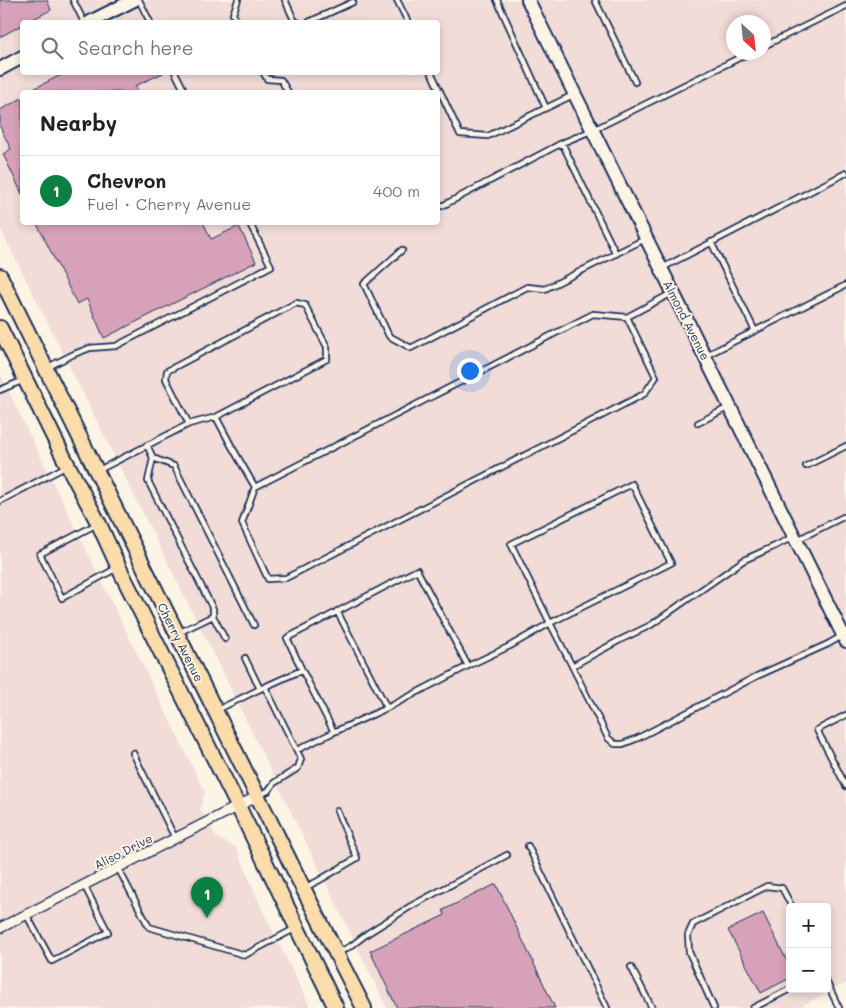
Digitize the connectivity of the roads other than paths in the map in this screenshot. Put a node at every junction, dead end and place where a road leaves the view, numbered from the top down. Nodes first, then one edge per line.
1 (73, 0) edge
2 (134, 0) edge
3 (139, 0) edge
4 (238, 0) edge
5 (285, 0) edge
6 (397, 0) edge
7 (496, 0) edge
8 (528, 0) edge
9 (596, 0) edge
10 (353, 2) dead end
11 (846, 6) edge
12 (83, 20) edge
13 (94, 20) edge
14 (149, 20) edge
15 (236, 20) edge
16 (294, 20) edge
17 (314, 20) edge
18 (407, 20) edge
19 (771, 43) edge
20 (20, 58) edge
21 (735, 60) edge
22 (0, 69) edge
23 (176, 75) edge
24 (265, 75) edge
25 (432, 75) edge
26 (635, 82) dead end
27 (184, 90) edge
28 (287, 90) edge
29 (439, 90) edge
30 (440, 91) edge
31 (574, 94) junction
32 (546, 108) junction
33 (592, 130) junction
34 (562, 144) junction
35 (846, 173) edge
36 (442, 206) dead end
37 (250, 225) edge
38 (646, 238) junction
39 (711, 242) junction
40 (402, 250) dead end
41 (616, 254) junction
42 (661, 268) junction
43 (0, 276) edge
44 (846, 284) edge
45 (673, 292) junction
46 (627, 317) junction
47 (0, 328) edge
48 (755, 331) junction
49 (705, 356) junction
50 (46, 368) junction
51 (25, 380) junction
52 (0, 390) edge
53 (730, 406) junction
54 (216, 417) junction
55 (698, 423) dead end
56 (189, 424) junction
57 (147, 445) junction
58 (846, 446) edge
59 (153, 458) junction
60 (68, 466) junction
61 (806, 466) dead end
62 (97, 471) junction
63 (254, 487) junction
64 (0, 501) edge
65 (844, 517) edge
66 (98, 524) junction
67 (795, 538) junction
68 (119, 568) junction
69 (337, 611) junction
70 (213, 616) junction
71 (550, 623) junction
72 (254, 625) dead end
73 (177, 633) junction
74 (845, 638) edge
75 (225, 639) dead end
76 (245, 658) dead end
77 (468, 666) junction
78 (572, 666) junction
79 (302, 670) junction
80 (266, 687) junction
81 (260, 689) junction
82 (387, 708) junction
83 (216, 711) junction
84 (846, 715) edge
85 (334, 732) junction
86 (297, 750) junction
87 (133, 753) dead end
88 (846, 786) edge
89 (263, 793) junction
90 (238, 806) junction
91 (337, 810) dead end
92 (175, 838) junction
93 (528, 846) dead end
94 (507, 855) dead end
95 (118, 868) junction
96 (84, 885) junction
97 (303, 888) junction
98 (790, 903) edge
99 (26, 914) junction
100 (297, 927) junction
101 (0, 928) edge
102 (336, 953) junction
103 (631, 968) dead end
104 (786, 991) edge
105 (831, 991) edge
106 (336, 1008) edge
107 (364, 1008) edge
108 (607, 1008) edge
109 (652, 1008) edge
110 (714, 1008) edge
111 (753, 1008) edge
112 (839, 1008) edge

1 - 12 lane
2 - 13 street
3 - 14 lane
4 - 15 lane
5 - 16 lane
6 - 18 lane
7 - 32 lane
8 - 31 street, Almond Avenue
9 - 26 lane
10 - 17 lane
11 - 19 lane
20 - 22 street
21 - 33 lane
23 - 27 lane
24 - 28 lane
25 - 29 lane
30 - 32 lane
31 - 32 lane
31 - 33 street, Almond Avenue
33 - 34 lane
33 - 38 street, Almond Avenue
34 - 36 lane
34 - 41 lane
35 - 39 lane
37 - 50 lane
38 - 41 lane
38 - 42 street, Almond Avenue
39 - 42 lane
39 - 48 lane
40 - 41 lane
42 - 45 street, Almond Avenue
43 - 50 main road, Cherry Avenue
44 - 48 lane
45 - 46 lane
45 - 49 street, Almond Avenue
46 - 63 lane
46 - 63 lane
47 - 51 main road, Cherry Avenue
48 - 49 lane
49 - 53 street, Almond Avenue
50 - 62 main road, Cherry Avenue
51 - 52 lane
51 - 60 main road, Cherry Avenue
53 - 55 lane
53 - 67 street, Almond Avenue
54 - 56 lane
54 - 56 lane
54 - 63 lane
56 - 57 lane
57 - 59 lane
57 - 62 lane
58 - 61 lane
59 - 70 lane
59 - 72 lane
60 - 64 lane
60 - 66 main road, Cherry Avenue
62 - 73 main road, Cherry Avenue
65 - 67 lane
66 - 68 main road, Cherry Avenue
66 - 68 lane
67 - 74 street, Almond Avenue
67 - 78 lane
68 - 90 main road, Cherry Avenue
69 - 77 lane
69 - 79 lane
69 - 82 lane
70 - 73 lane
70 - 75 lane
71 - 71 lane
71 - 77 lane
71 - 78 lane
73 - 83 main road, Cherry Avenue
74 - 78 lane
76 - 81 lane
77 - 82 lane
79 - 80 lane
79 - 85 lane
80 - 81 lane
80 - 86 lane
81 - 83 lane
82 - 85 lane
83 - 89 main road, Cherry Avenue
84 - 88 lane
85 - 86 lane
86 - 89 lane
87 - 92 lane
89 - 90 street, Aliso Drive
89 - 97 main road, Cherry Avenue
90 - 92 street, Aliso Drive
90 - 100 main road, Cherry Avenue
91 - 97 lane
92 - 95 street, Aliso Drive
93 - 108 lane
94 - 102 lane
95 - 96 street, Aliso Drive
95 - 100 lane
96 - 99 street, Aliso Drive
96 - 99 lane
97 - 102 main road, Cherry Avenue
98 - 110 lane
99 - 101 street, Aliso Drive
100 - 106 main road, Cherry Avenue
102 - 107 main road, Cherry Avenue
103 - 109 lane
104 - 111 lane
105 - 112 lane

